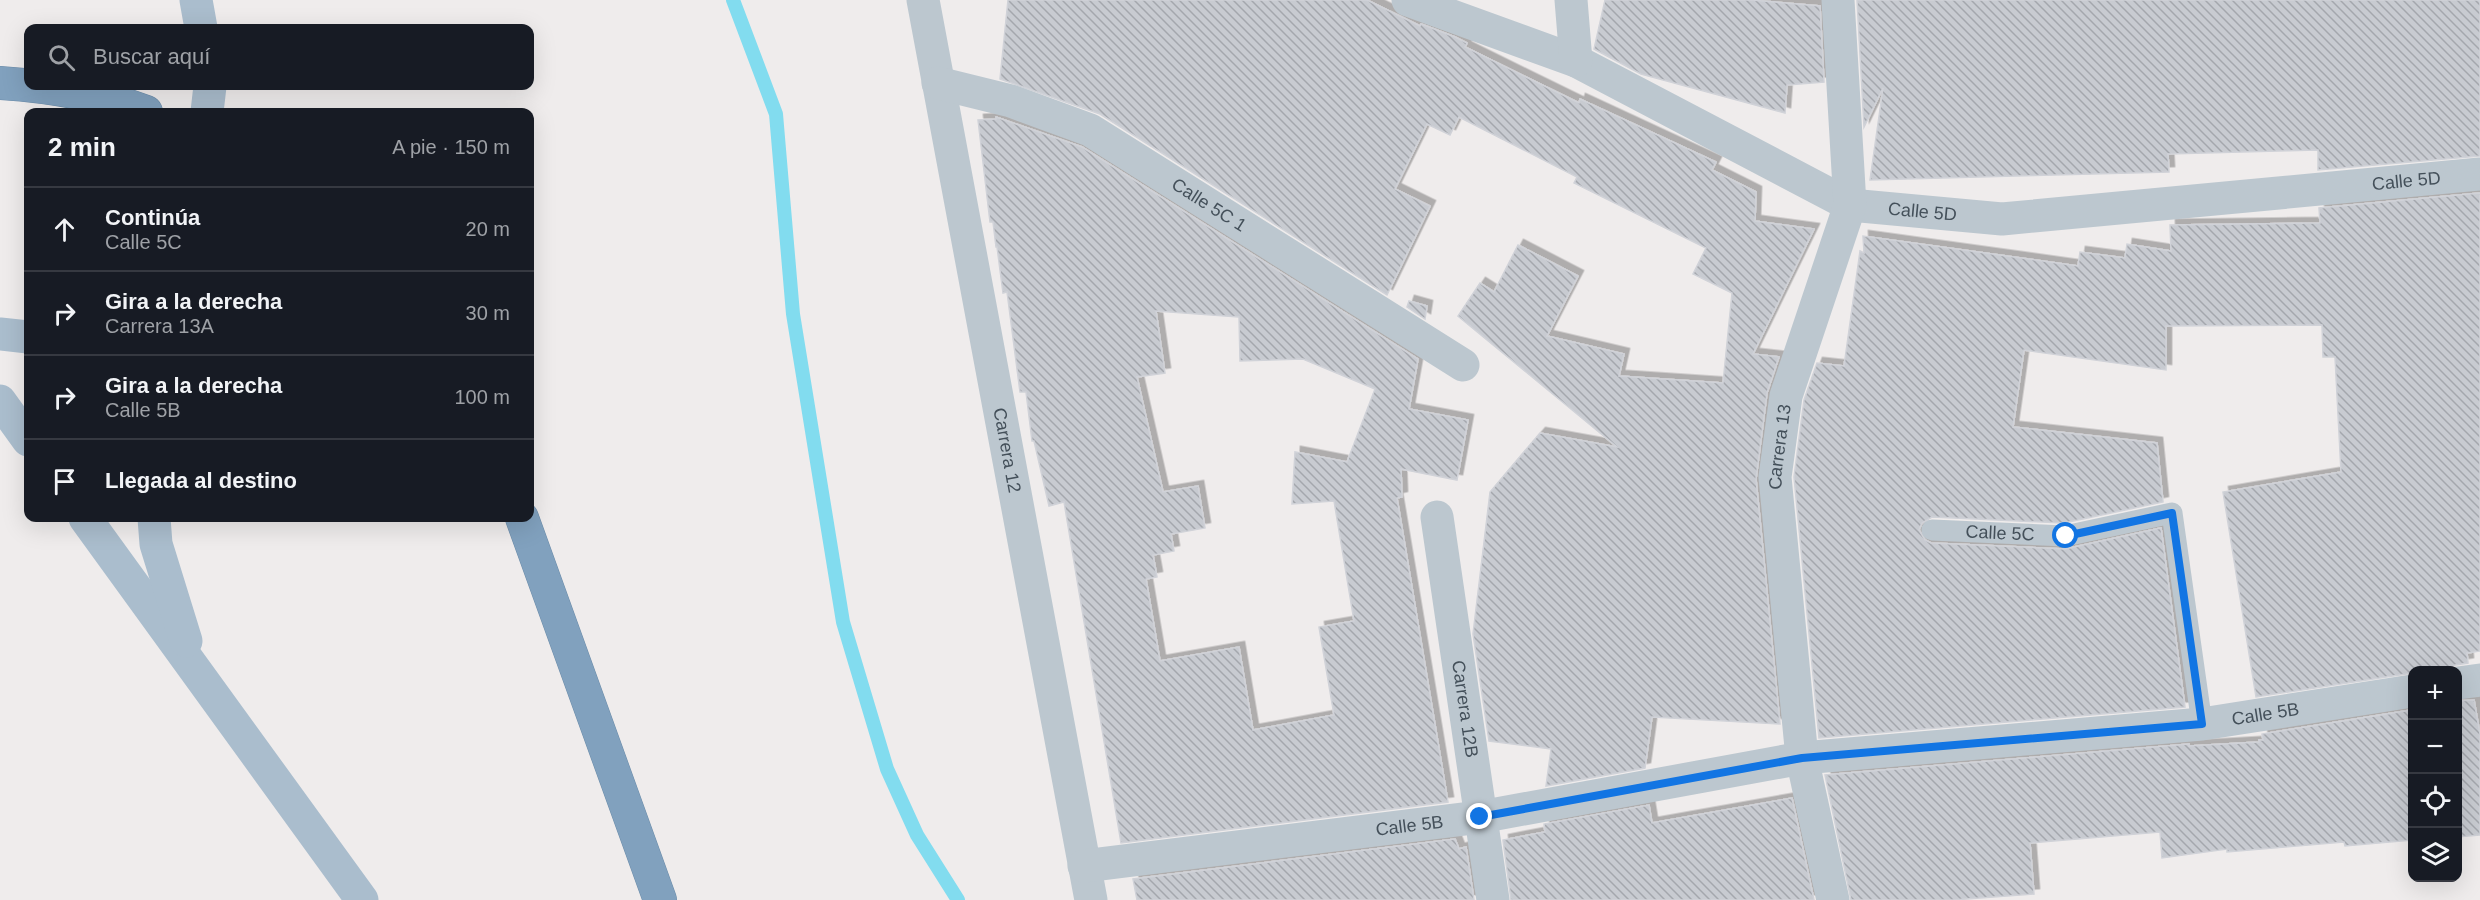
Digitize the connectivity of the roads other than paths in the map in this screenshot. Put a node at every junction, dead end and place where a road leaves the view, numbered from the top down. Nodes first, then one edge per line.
1 (195, 0) edge
2 (923, 0) edge
3 (1408, 0) edge
4 (1571, 0) edge
5 (1838, 0) edge
6 (200, 24) edge
7 (1576, 61) junction
8 (0, 83) edge
9 (938, 83) junction
10 (24, 84) edge
11 (57, 90) edge
12 (210, 90) edge
13 (132, 108) edge
14 (207, 108) edge
15 (2480, 174) edge
16 (1850, 205) junction
17 (0, 334) edge
18 (24, 337) edge
19 (1462, 365) dead end
20 (0, 401) edge
21 (24, 434) edge
22 (1437, 517) dead end
23 (88, 522) edge
24 (154, 522) edge
25 (523, 522) edge
26 (1932, 530) dead end
27 (195, 668) junction
28 (2480, 680) edge
29 (2462, 682) edge
30 (2408, 692) edge
31 (2202, 724) junction
32 (1802, 758) junction
33 (1480, 817) junction
34 (1084, 866) junction
35 (362, 900) edge
36 (660, 900) edge
37 (1091, 900) edge
38 (1493, 900) edge
39 (1833, 900) edge

1 - 6 main road
2 - 9 street, Carrera 12
3 - 7 street, Calle 5D
4 - 7 street
5 - 16 street, Carrera 13
7 - 16 street, Calle 5D
8 - 10 highway
9 - 19 street, Calle 5C 1
9 - 34 street, Carrera 12
11 - 13 highway
12 - 14 main road
15 - 16 street, Calle 5D
16 - 32 street, Carrera 13
17 - 18 main road
20 - 21 main road
22 - 33 street, Carrera 12B
23 - 27 main road
24 - 27 main road
25 - 36 highway
26 - 31 lane, Calle 5C
27 - 35 main road
28 - 29 street
30 - 31 street, Calle 5B
31 - 32 street, Calle 5B
32 - 33 street, Calle 5B
32 - 39 street, Carrera 13
33 - 34 street, Calle 5B
33 - 38 street, Carrera 12B
34 - 37 street, Carrera 12

